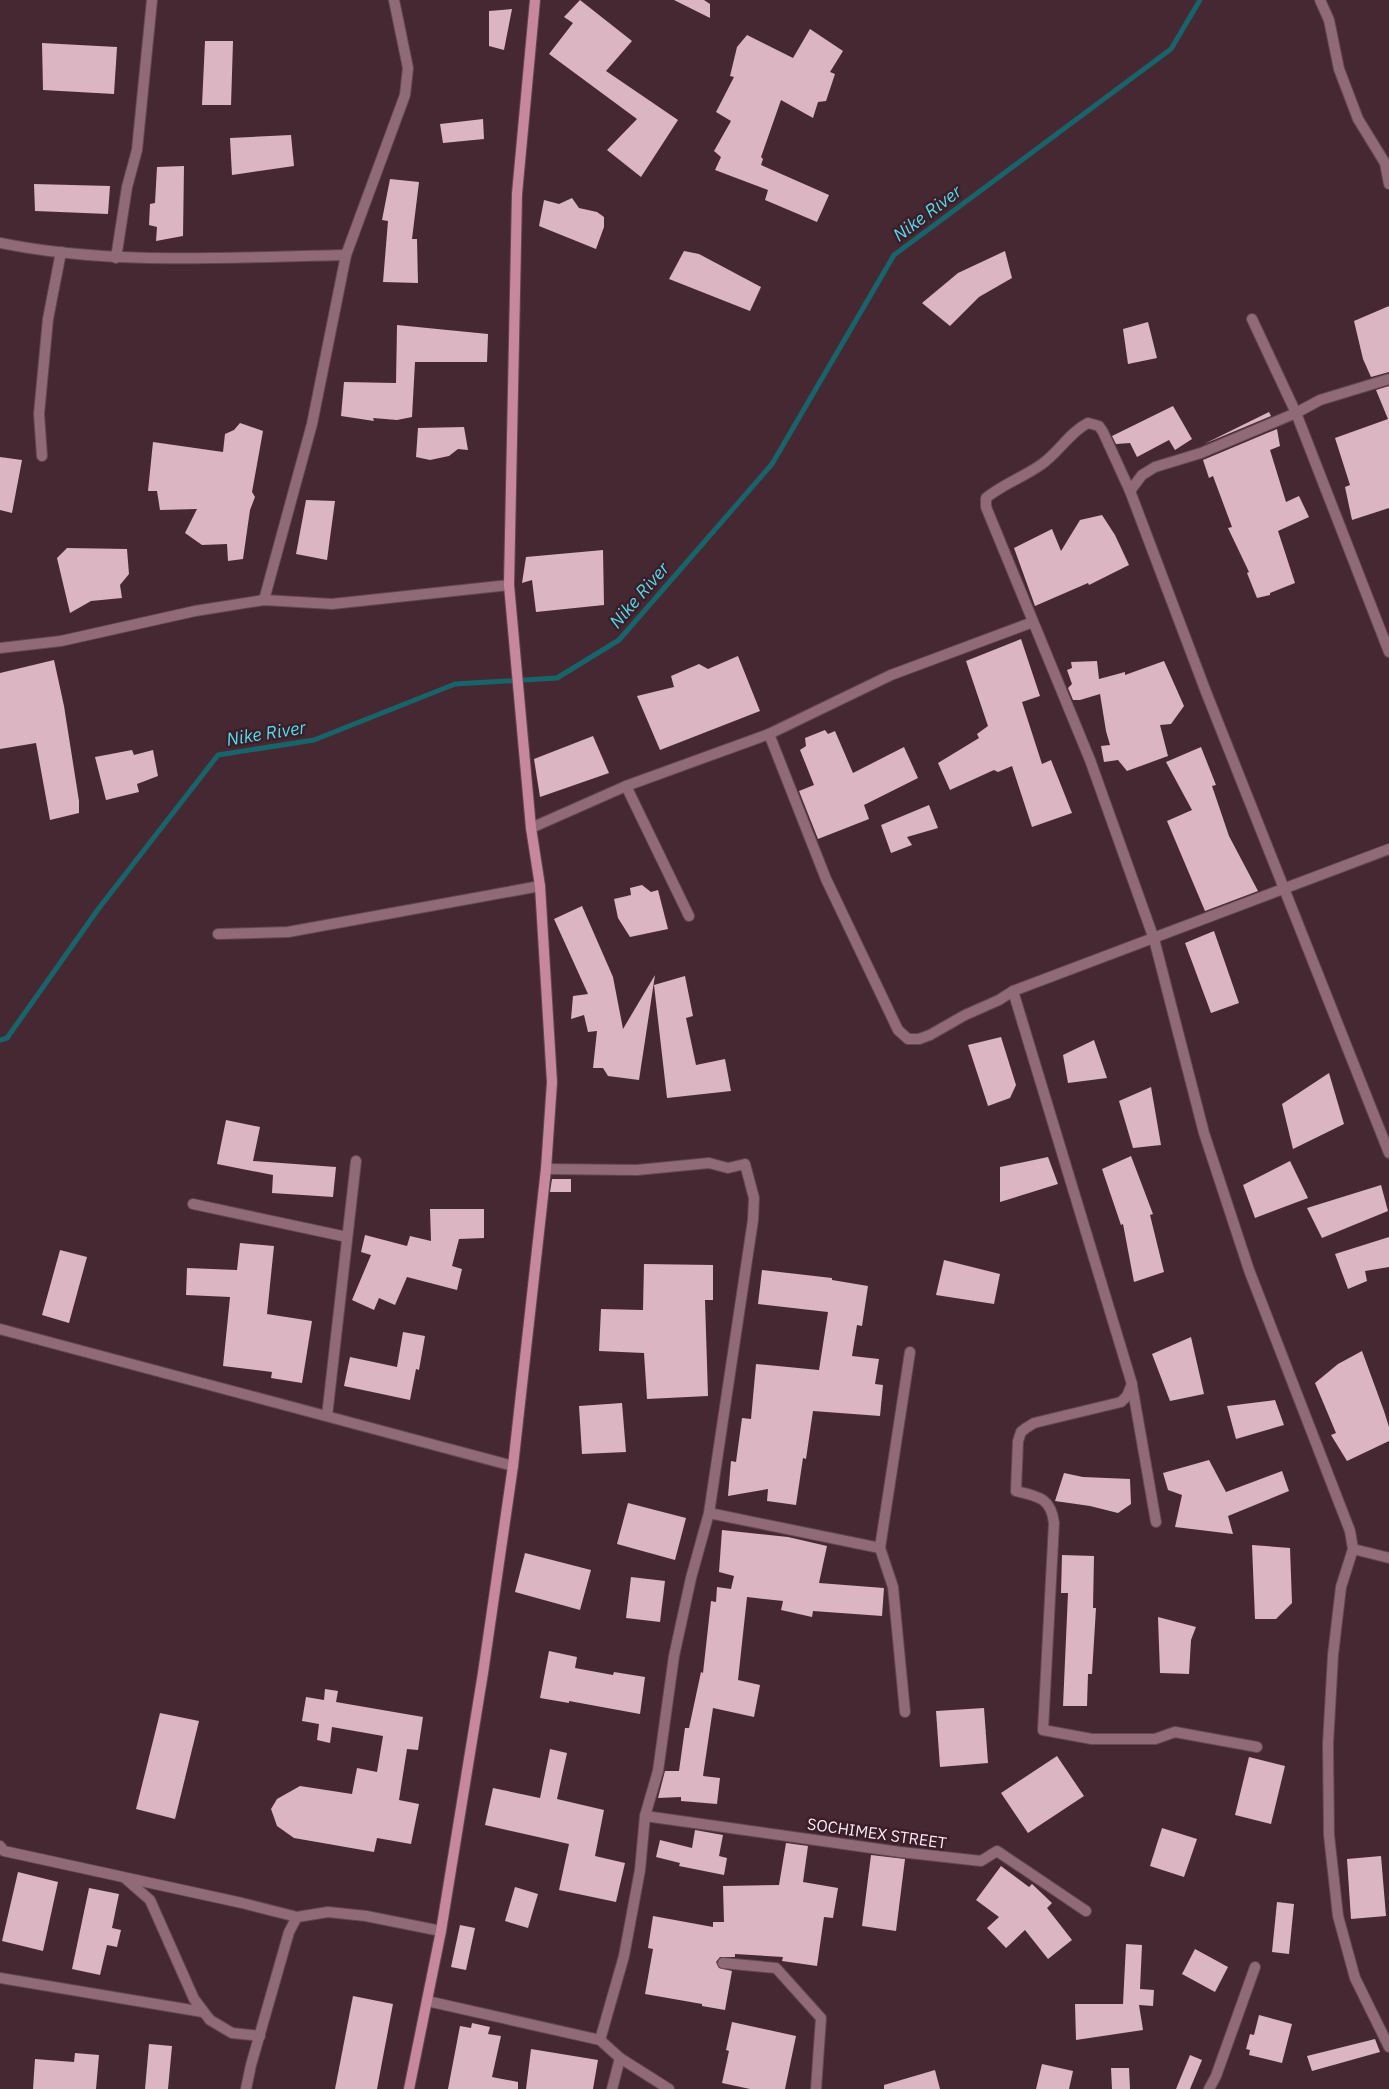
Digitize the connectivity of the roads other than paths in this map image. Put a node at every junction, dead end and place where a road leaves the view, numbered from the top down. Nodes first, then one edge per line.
1 (152, 0) edge
2 (394, 0) edge
3 (535, 0) edge
4 (1320, 0) edge
5 (1389, 184) edge
6 (0, 243) edge
7 (61, 252) junction
8 (346, 255) junction
9 (116, 258) junction
10 (1252, 319) dead end
11 (1389, 379) edge
12 (1296, 412) junction
13 (42, 456) dead end
14 (1130, 491) junction
15 (509, 585) junction
16 (264, 600) junction
17 (1033, 622) junction
18 (0, 648) edge
19 (1389, 652) edge
20 (769, 734) junction
21 (626, 786) junction
22 (531, 828) junction
23 (1389, 849) edge
24 (540, 886) junction
25 (1284, 888) junction
26 (689, 916) dead end
27 (218, 934) dead end
28 (1154, 939) junction
29 (1013, 991) junction
30 (1389, 1153) edge
31 (356, 1161) dead end
32 (546, 1169) junction
33 (193, 1204) dead end
34 (348, 1237) junction
35 (0, 1329) edge
36 (910, 1352) dead end
37 (1132, 1384) junction
38 (327, 1416) junction
39 (513, 1466) junction
40 (709, 1513) junction
41 (1156, 1522) dead end
42 (880, 1548) junction
43 (1354, 1549) junction
44 (1389, 1558) edge
45 (905, 1712) dead end
46 (1257, 1746) dead end
47 (646, 1816) junction
48 (0, 1846) edge
49 (125, 1878) junction
50 (1086, 1910) dead end
51 (297, 1918) junction
52 (441, 1931) junction
53 (723, 1963) dead end
54 (1255, 1967) dead end
55 (0, 1978) edge
56 (427, 2001) junction
57 (203, 2012) junction
58 (260, 2036) junction
59 (600, 2040) junction
60 (1389, 2047) edge
61 (620, 2058) junction
62 (246, 2089) edge
63 (410, 2089) edge
64 (612, 2089) edge
65 (669, 2089) edge
66 (816, 2089) edge
67 (1209, 2089) edge

1 - 9 street
2 - 8 street
3 - 15 main road
4 - 5 street
6 - 7 street
7 - 9 street
7 - 13 street
8 - 9 street
8 - 16 street
10 - 12 street
11 - 12 street
12 - 14 street
12 - 19 street
14 - 17 street
14 - 25 street
15 - 16 street
15 - 22 main road
16 - 18 street
17 - 20 street
17 - 28 street
20 - 21 street
20 - 29 street
21 - 22 street
21 - 26 street
22 - 24 main road
23 - 25 street
24 - 27 street
24 - 32 main road
25 - 28 street
25 - 30 street
28 - 29 street
28 - 43 street
29 - 37 street
31 - 34 street
32 - 39 main road
32 - 40 street
33 - 34 street
34 - 38 street
35 - 38 street
36 - 42 street
37 - 41 street
37 - 46 street
38 - 39 street
39 - 52 main road
40 - 42 street
40 - 47 street
42 - 45 street
43 - 44 street
43 - 60 street
47 - 50 street, SOCHIMEX STREET
47 - 59 street
48 - 49 street
49 - 51 street
49 - 57 street
51 - 52 street
51 - 58 street
52 - 56 main road
53 - 66 street
54 - 67 street
55 - 57 street
56 - 59 street
56 - 63 main road
57 - 58 street
58 - 62 street
59 - 61 street
61 - 64 street
61 - 65 street

